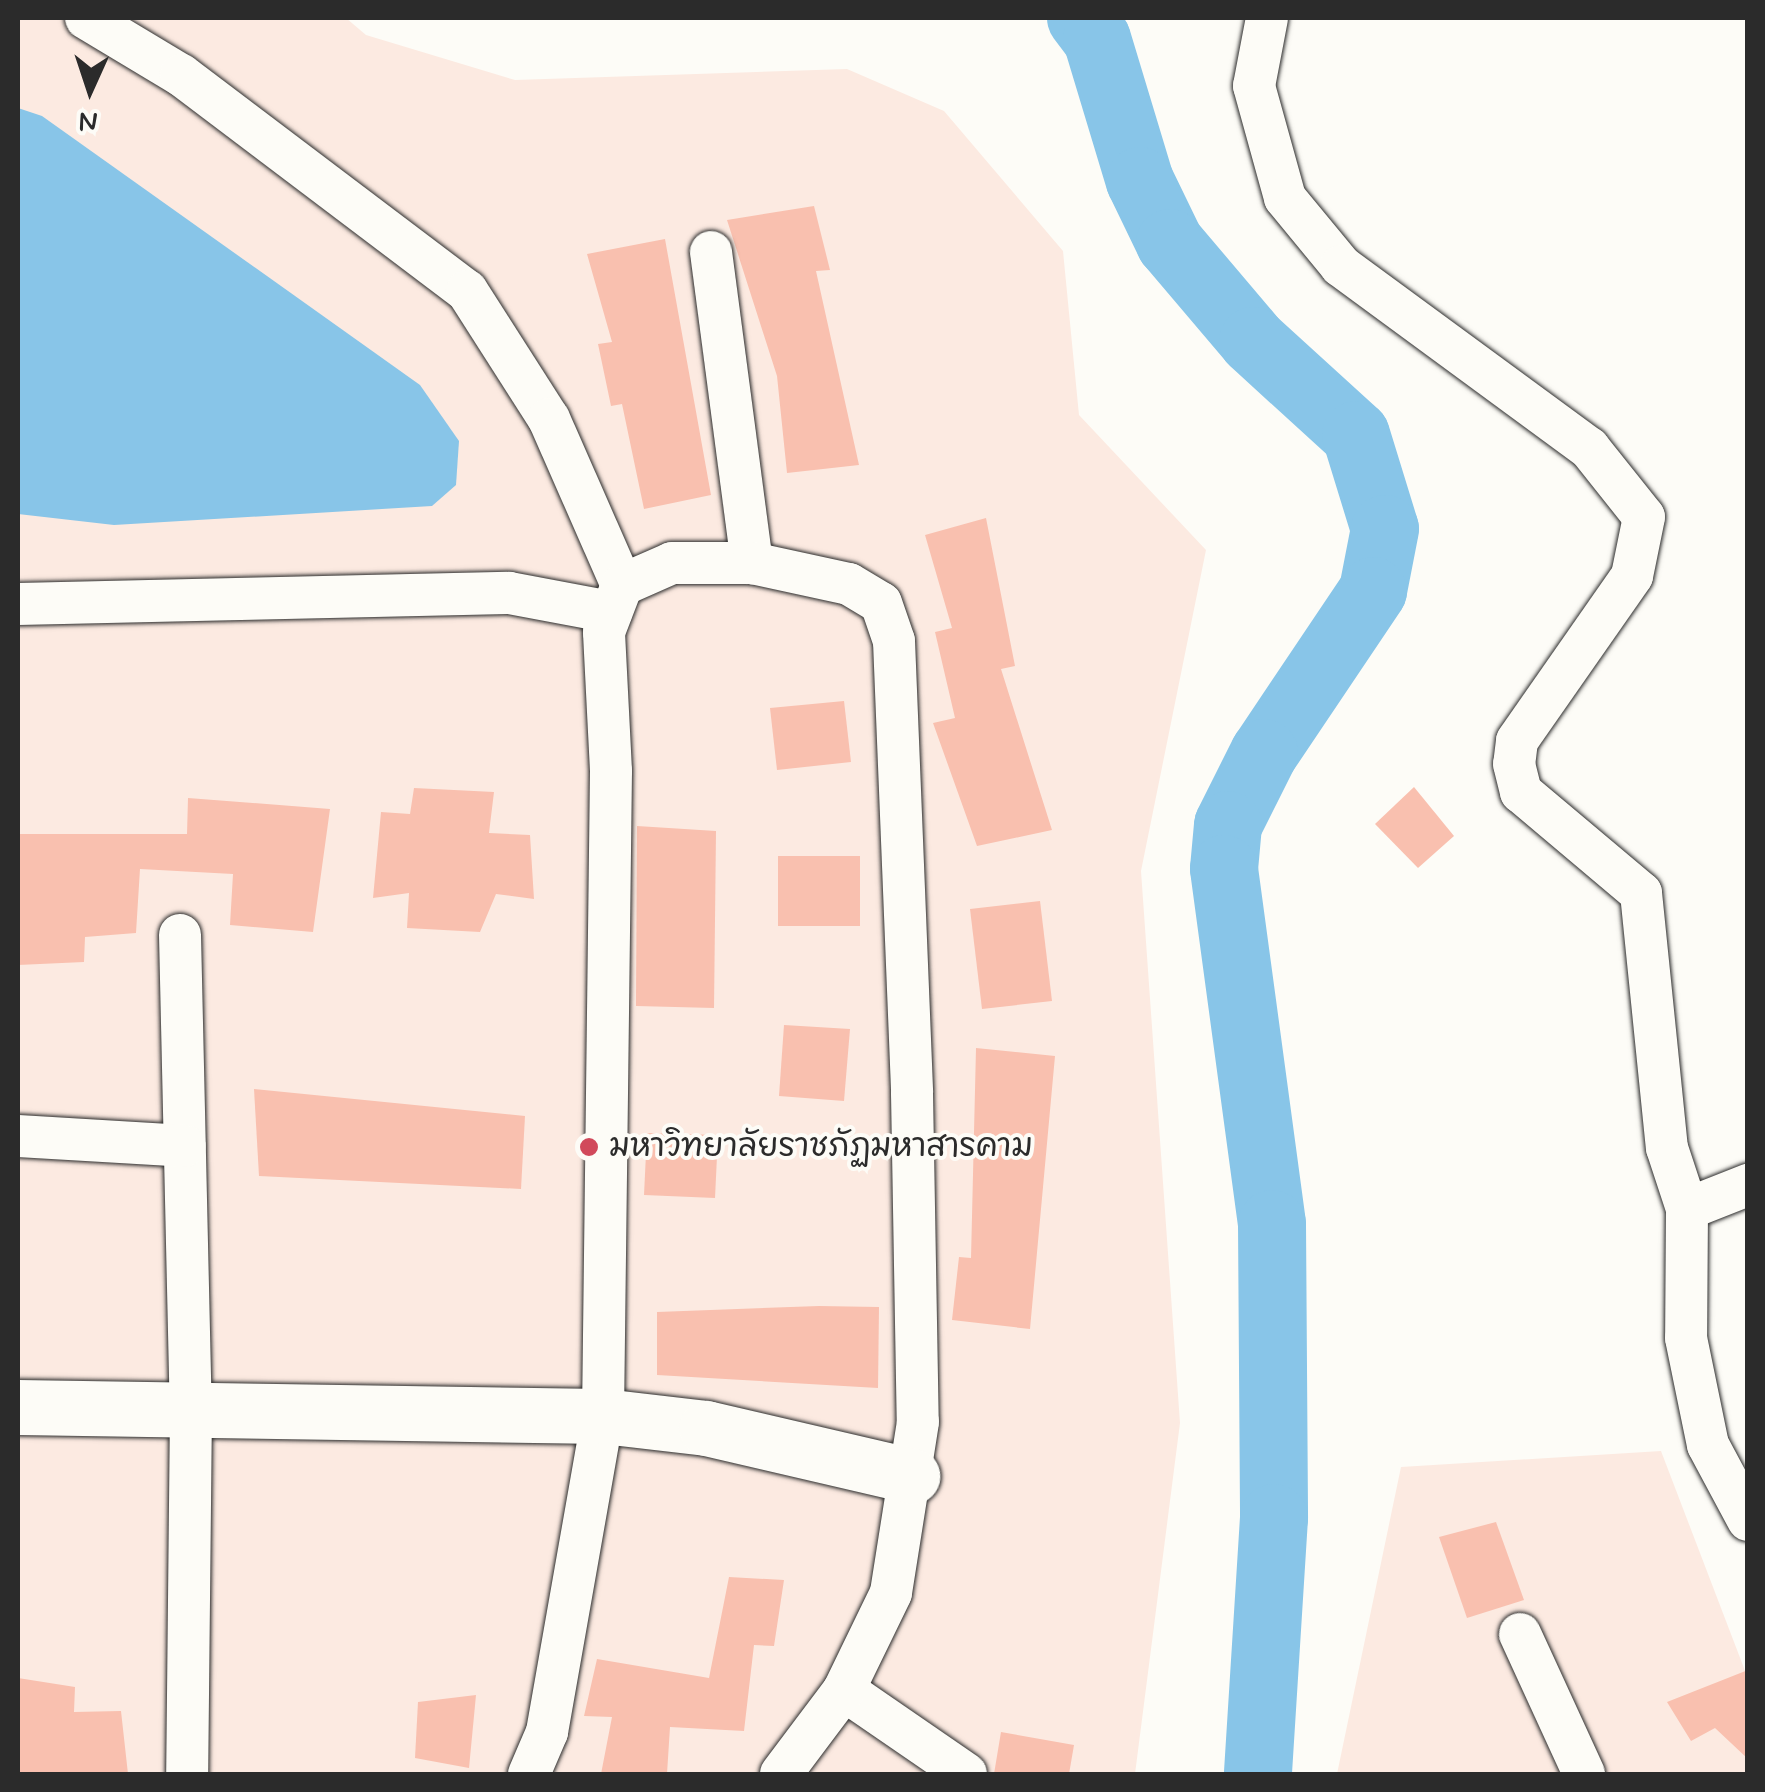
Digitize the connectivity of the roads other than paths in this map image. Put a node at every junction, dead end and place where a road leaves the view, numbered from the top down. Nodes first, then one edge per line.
1 (86, 18) edge
2 (1267, 18) edge
3 (710, 252) dead end
4 (752, 563) junction
5 (617, 598) junction
6 (18, 604) edge
7 (180, 936) dead end
8 (18, 1136) edge
9 (184, 1146) junction
10 (1748, 1185) edge
11 (1687, 1209) junction
12 (18, 1407) edge
13 (190, 1410) junction
14 (603, 1416) junction
15 (913, 1476) junction
16 (1748, 1520) edge
17 (1520, 1634) dead end
18 (844, 1690) junction
19 (187, 1774) edge
20 (528, 1774) edge
21 (781, 1774) edge
22 (966, 1774) edge
23 (1584, 1774) edge

1 - 5 street
2 - 11 street
3 - 4 street
4 - 5 street
4 - 15 street
5 - 6 street
5 - 14 street
7 - 9 street
8 - 9 street
9 - 13 street
10 - 11 street
11 - 16 street
12 - 13 street
13 - 14 street
13 - 19 street
14 - 15 street
14 - 20 street
15 - 18 street
17 - 23 street
18 - 21 street
18 - 22 street

